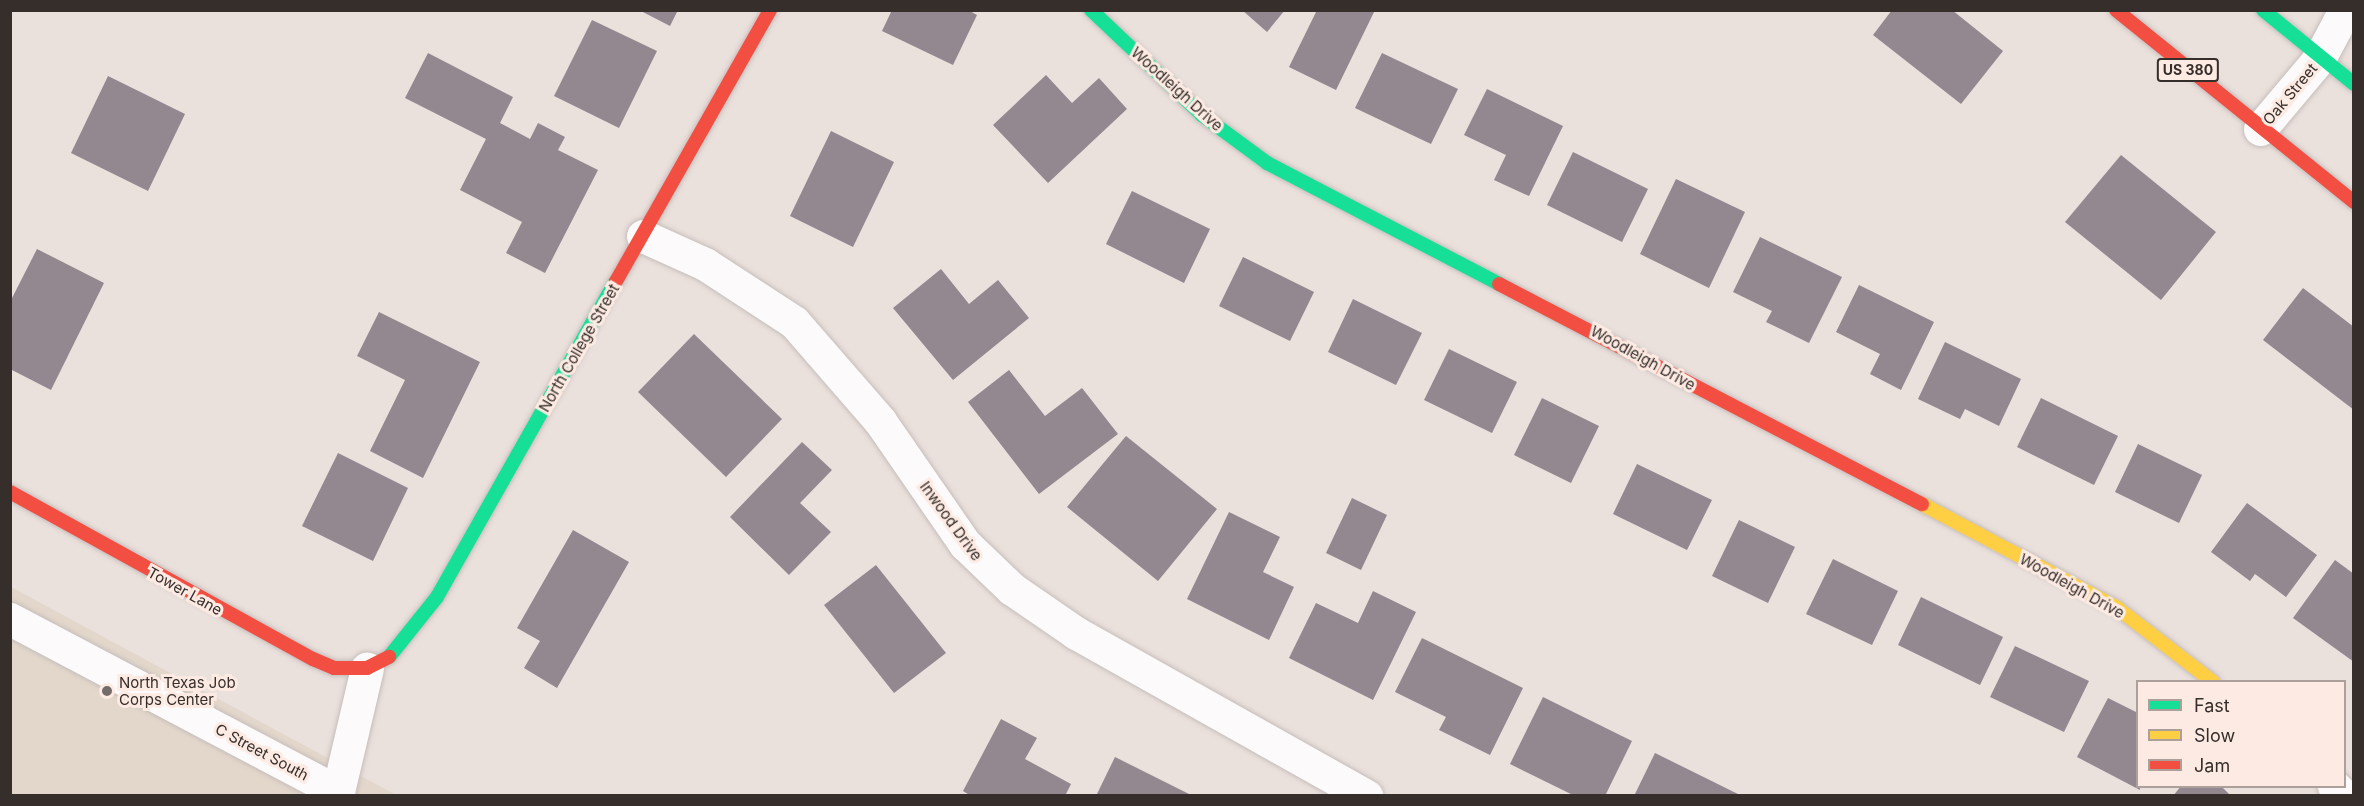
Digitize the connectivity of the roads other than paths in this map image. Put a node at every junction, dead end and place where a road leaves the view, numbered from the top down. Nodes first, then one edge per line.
1 (770, 10) edge
2 (1091, 10) edge
3 (2116, 10) edge
4 (2263, 10) edge
5 (2345, 10) edge
6 (2319, 59) junction
7 (2354, 84) edge
8 (2260, 129) junction
9 (2354, 202) edge
10 (643, 236) junction
11 (10, 492) edge
12 (10, 620) edge
13 (367, 668) junction
14 (2212, 680) edge
15 (338, 794) edge
16 (1365, 795) edge

1 - 10 main road, North College Street
2 - 14 main road, Woodleigh Drive
3 - 8 main road, US 380
4 - 6 main road
5 - 6 street, Oak Street
6 - 7 main road
6 - 8 street, Oak Street
8 - 9 main road, US 380
10 - 13 main road, North College Street
10 - 16 street, Inwood Drive
11 - 13 main road, Tower Lane
12 - 15 street, C Street South
13 - 15 street, C Street South

